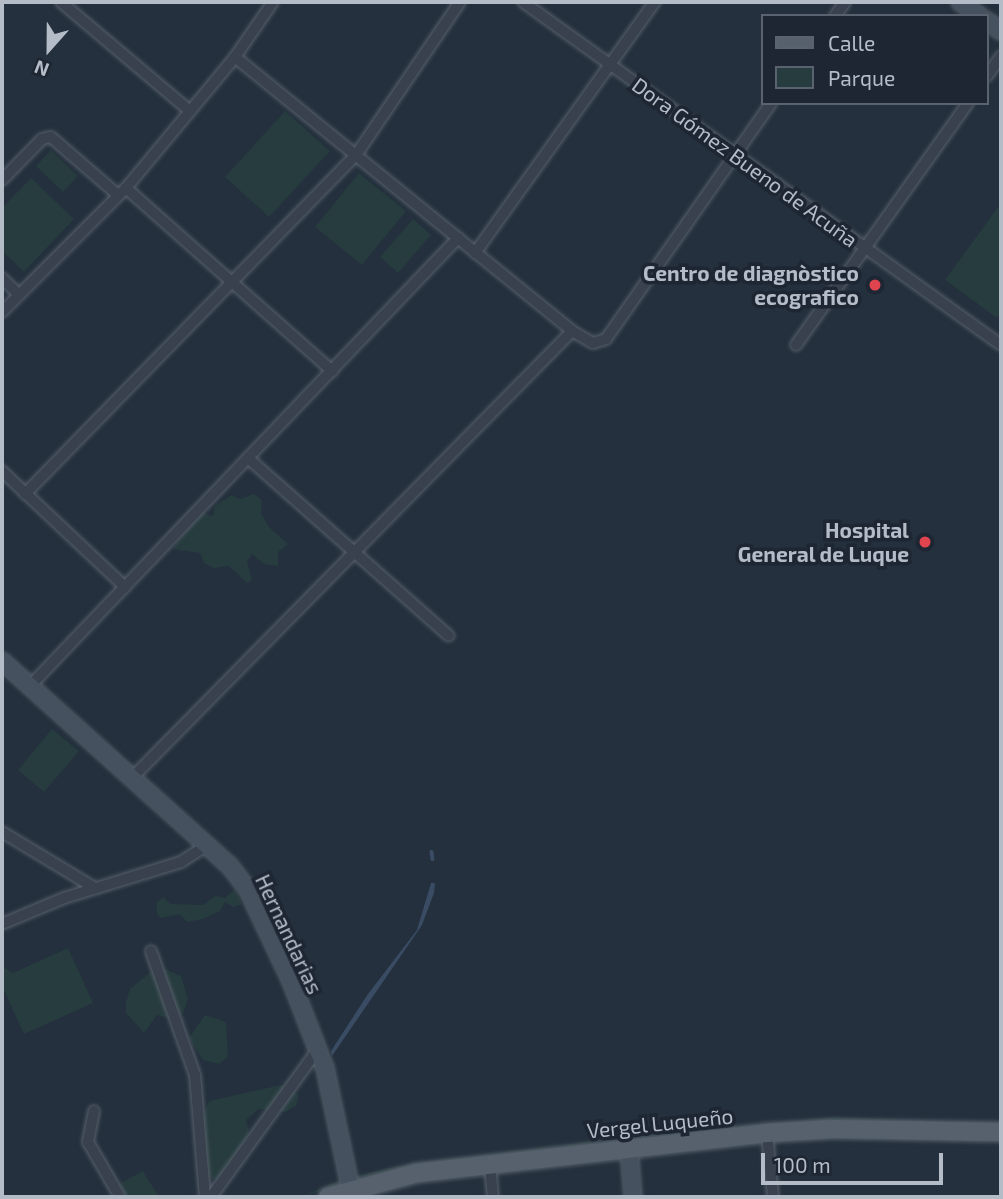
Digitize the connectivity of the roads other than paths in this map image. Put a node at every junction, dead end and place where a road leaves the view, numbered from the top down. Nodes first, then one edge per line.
1 (61, 2) edge
2 (273, 2) edge
3 (460, 2) edge
4 (523, 2) edge
5 (655, 2) edge
6 (960, 2) edge
7 (977, 14) edge
8 (235, 57) junction
9 (1001, 57) edge
10 (611, 65) junction
11 (989, 73) edge
12 (770, 105) edge
13 (967, 105) edge
14 (190, 111) junction
15 (734, 154) junction
16 (356, 155) junction
17 (2, 180) edge
18 (122, 191) junction
19 (458, 238) junction
20 (864, 249) junction
21 (475, 253) junction
22 (2, 278) edge
23 (232, 281) junction
24 (18, 294) junction
25 (2, 312) edge
26 (572, 331) junction
27 (796, 345) dead end
28 (1001, 345) edge
29 (332, 371) junction
30 (248, 458) junction
31 (2, 471) edge
32 (25, 494) junction
33 (352, 550) junction
34 (125, 587) junction
35 (449, 636) dead end
36 (2, 661) edge
37 (30, 686) junction
38 (133, 777) junction
39 (2, 832) edge
40 (206, 845) junction
41 (94, 888) junction
42 (2, 924) edge
43 (150, 951) dead end
44 (318, 1049) junction
45 (94, 1111) dead end
46 (1001, 1132) edge
47 (767, 1133) junction
48 (629, 1150) junction
49 (490, 1164) junction
50 (352, 1194) edge
51 (120, 1197) edge
52 (205, 1197) edge
53 (211, 1197) edge
54 (328, 1197) edge
55 (493, 1197) edge
56 (634, 1197) edge
57 (773, 1197) edge

1 - 14 street
2 - 8 street
3 - 16 street
4 - 10 street, Dora Gómez Bueno de Acuña
5 - 10 street
6 - 7 street
8 - 14 street
8 - 16 street
9 - 11 street
10 - 15 street, Dora Gómez Bueno de Acuña
10 - 21 street
12 - 15 street
13 - 20 street
14 - 18 street
15 - 20 street, Dora Gómez Bueno de Acuña
15 - 26 street
16 - 19 street
16 - 23 street
17 - 18 street
18 - 23 street
18 - 24 street
19 - 21 street
19 - 29 street
20 - 27 street
20 - 28 street, Dora Gómez Bueno de Acuña
21 - 26 street
22 - 24 street
23 - 29 street
23 - 32 street
24 - 25 street
26 - 33 street
29 - 30 street
30 - 33 street
30 - 34 street
31 - 32 street
32 - 34 street
33 - 35 street
33 - 38 street
34 - 37 street
36 - 37 street, Hernandarias
37 - 38 street, Hernandarias
38 - 40 street, Hernandarias
39 - 41 street
40 - 41 street
40 - 44 street, Hernandarias
41 - 42 street
43 - 52 street
44 - 50 street, Hernandarias
44 - 53 street
45 - 51 street
46 - 47 main road, Vergel Luqueño
47 - 48 main road, Vergel Luqueño
47 - 57 street
48 - 49 main road, Vergel Luqueño
48 - 56 street
49 - 50 main road, Vergel Luqueño
49 - 55 street
50 - 54 main road, Vergel Luqueño

